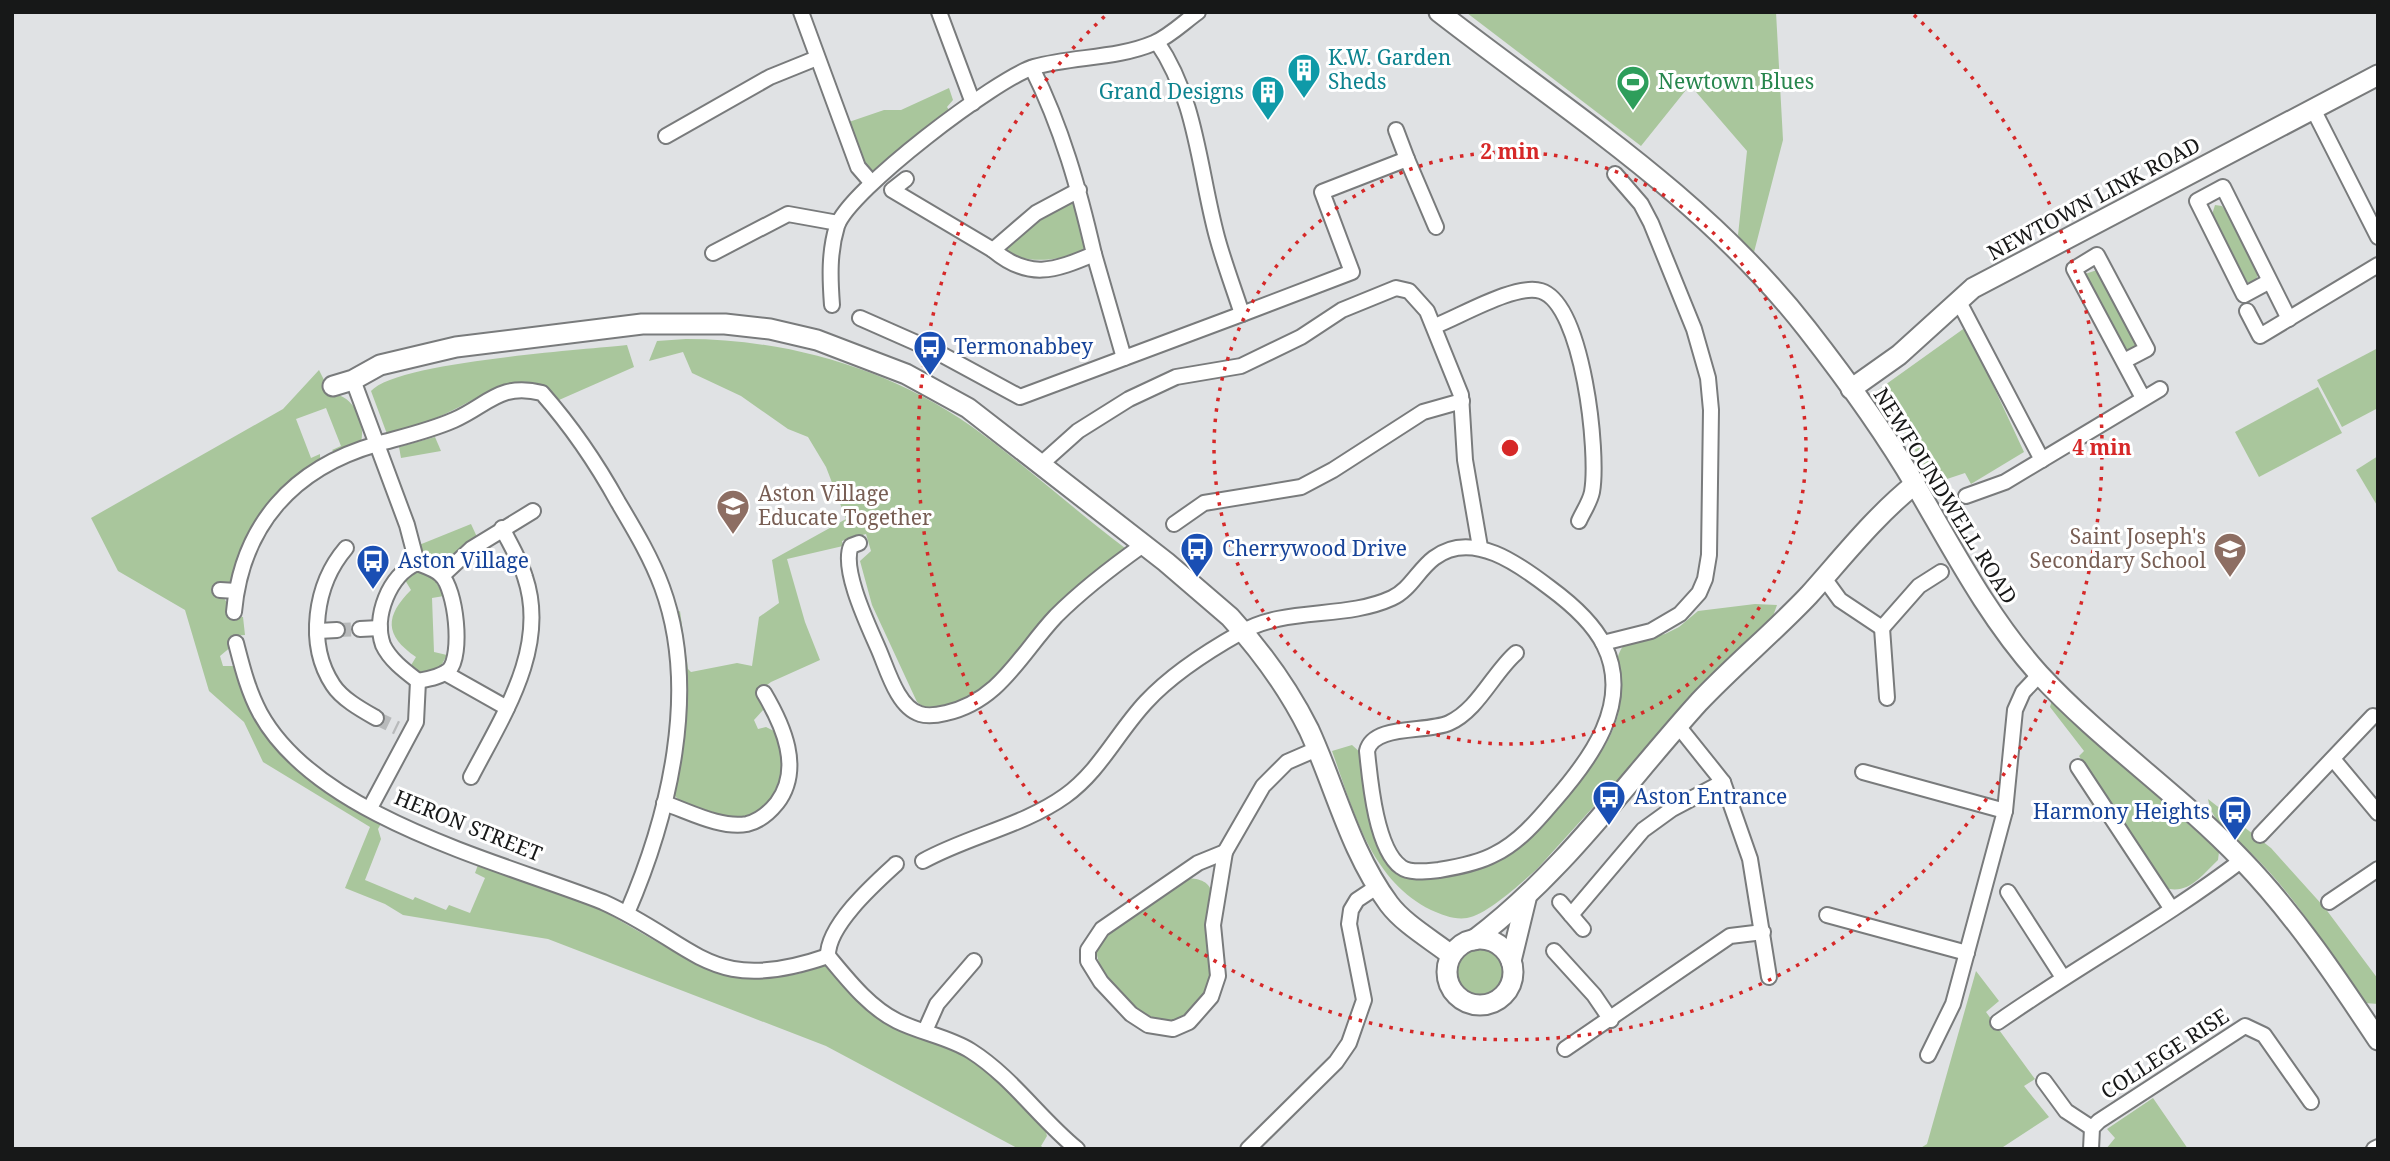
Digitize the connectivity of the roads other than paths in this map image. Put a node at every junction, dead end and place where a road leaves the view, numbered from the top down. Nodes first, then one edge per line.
1 (801, 12) edge
2 (939, 12) edge
3 (1198, 12) edge
4 (1439, 12) edge
5 (1157, 41) junction
6 (817, 58) junction
7 (1032, 68) junction
8 (2378, 75) edge
9 (973, 103) junction
10 (2313, 109) junction
11 (1396, 131) dead end
12 (666, 136) dead end
13 (1407, 159) junction
14 (1615, 174) dead end
15 (906, 179) dead end
16 (871, 182) junction
17 (1079, 190) junction
18 (838, 223) junction
19 (1436, 227) dead end
20 (2378, 237) edge
21 (993, 250) junction
22 (713, 253) dead end
23 (1094, 254) junction
24 (2378, 265) edge
25 (2270, 281) junction
26 (1958, 300) junction
27 (832, 305) dead end
28 (2247, 311) dead end
29 (1242, 314) junction
30 (860, 318) dead end
31 (2289, 319) junction
32 (1435, 326) junction
33 (1124, 358) junction
34 (2124, 361) junction
35 (353, 380) junction
36 (333, 386) dead end
37 (1851, 389) junction
38 (2160, 389) dead end
39 (2143, 398) junction
40 (1462, 401) junction
41 (378, 444) junction
42 (2042, 460) junction
43 (1040, 465) junction
44 (1915, 484) junction
45 (1966, 496) dead end
46 (533, 511) dead end
47 (1579, 521) dead end
48 (1174, 524) dead end
49 (502, 528) junction
50 (859, 543) dead end
51 (1143, 545) junction
52 (1480, 547) junction
53 (346, 548) dead end
54 (417, 563) junction
55 (1941, 572) dead end
56 (442, 576) junction
57 (1824, 578) junction
58 (220, 590) dead end
59 (236, 590) junction
60 (234, 612) dead end
61 (380, 628) junction
62 (1882, 628) junction
63 (359, 629) tunnel mouth
64 (337, 630) tunnel mouth
65 (318, 631) junction
66 (1243, 631) junction
67 (1603, 643) junction
68 (1516, 653) dead end
69 (225, 660) dead end
70 (445, 673) junction
71 (2040, 674) junction
72 (418, 681) junction
73 (764, 693) dead end
74 (1887, 698) dead end
75 (507, 708) junction
76 (2374, 716) dead end
77 (376, 718) tunnel mouth
78 (1679, 727) junction
79 (1317, 749) junction
80 (2333, 760) junction
81 (2078, 767) dead end
82 (1863, 772) dead end
83 (471, 777) dead end
84 (1723, 782) junction
85 (664, 803) junction
86 (370, 808) junction
87 (2005, 811) junction
88 (2378, 813) edge
89 (2260, 835) dead end
90 (1225, 852) junction
91 (2242, 860) junction
92 (923, 861) dead end
93 (896, 864) dead end
94 (2378, 869) edge
95 (1378, 886) junction
96 (2008, 892) dead end
97 (1526, 899) junction
98 (1560, 902) dead end
99 (2329, 902) dead end
100 (2171, 908) junction
101 (627, 913) junction
102 (1571, 915) junction
103 (1827, 915) dead end
104 (1583, 929) dead end
105 (1763, 932) junction
106 (1474, 940) junction
107 (1554, 951) dead end
108 (1967, 953) junction
109 (1451, 955) junction
110 (828, 956) junction
111 (974, 961) dead end
112 (1511, 961) junction
113 (2062, 976) junction
114 (1769, 977) dead end
115 (1611, 1020) junction
116 (2372, 1020) edge
117 (1998, 1022) dead end
118 (925, 1031) junction
119 (2378, 1041) edge
120 (1565, 1049) dead end
121 (1928, 1055) dead end
122 (2044, 1081) dead end
123 (2311, 1102) dead end
124 (2092, 1128) junction
125 (1077, 1149) edge
126 (1248, 1149) edge
127 (2091, 1149) edge

1 - 6 street
2 - 9 street
3 - 5 street
4 - 37 street, NEWFOUNDWELL ROAD
5 - 7 street
5 - 29 street
6 - 12 street
6 - 16 street
7 - 9 street
7 - 17 street
8 - 10 street, NEWTOWN LINK ROAD
9 - 16 street
10 - 20 street
10 - 26 street, NEWTOWN LINK ROAD
11 - 13 street
13 - 19 street
13 - 29 street
14 - 67 street
15 - 21 street
16 - 18 street
17 - 21 street
17 - 23 street
18 - 22 street
18 - 27 street
21 - 23 street
23 - 33 street
24 - 31 street
25 - 25 street
25 - 31 street
26 - 37 street, NEWTOWN LINK ROAD
26 - 42 street
28 - 31 street
29 - 33 street
30 - 33 street
32 - 40 street
32 - 43 street
32 - 47 street
34 - 34 street
34 - 39 street
35 - 36 street
35 - 41 street
35 - 43 street
37 - 44 street, NEWFOUNDWELL ROAD
38 - 39 street
39 - 42 street
40 - 48 street
40 - 52 street
41 - 54 street
41 - 59 street
41 - 85 street
42 - 45 street
43 - 51 street
44 - 57 street
44 - 71 street, NEWFOUNDWELL ROAD
46 - 49 street
49 - 56 street
49 - 75 street
50 - 51 street
51 - 66 street
52 - 66 street
52 - 67 street
53 - 65 street
54 - 56 street
54 - 61 street
55 - 62 street
56 - 70 street
57 - 62 street
57 - 78 street
58 - 59 street
59 - 60 street
61 - 63 street
61 - 72 street
62 - 74 street
64 - 65 street
65 - 77 street
66 - 79 street
66 - 92 street
67 - 68 street
69 - 86 street, HERON STREET
70 - 72 street
70 - 75 street
71 - 87 street
71 - 91 street, NEWFOUNDWELL ROAD
72 - 86 street
73 - 85 street
75 - 83 street
76 - 80 street
78 - 84 street
78 - 97 street
79 - 90 street
79 - 95 street
80 - 88 street
80 - 89 street
81 - 100 street
82 - 87 street
84 - 102 street
84 - 105 street
85 - 101 street
86 - 101 street, HERON STREET
87 - 108 street
90 - 90 street
91 - 100 street
91 - 116 street, NEWFOUNDWELL ROAD
93 - 110 street
94 - 99 street
95 - 109 street
95 - 126 street
96 - 113 street
97 - 106 street
97 - 112 street
98 - 102 street
100 - 113 street
101 - 110 street, HERON STREET
102 - 104 street
103 - 108 street
105 - 114 street
105 - 115 street
106 - 109 street
106 - 112 street
107 - 115 street
108 - 121 street
109 - 112 street
110 - 118 street
111 - 118 street
113 - 117 street
115 - 120 street
116 - 119 street, NEWFOUNDWELL ROAD
118 - 125 street
122 - 124 street, COLLEGE RISE
123 - 124 street, COLLEGE RISE
124 - 127 street, COLLEGE RISE

